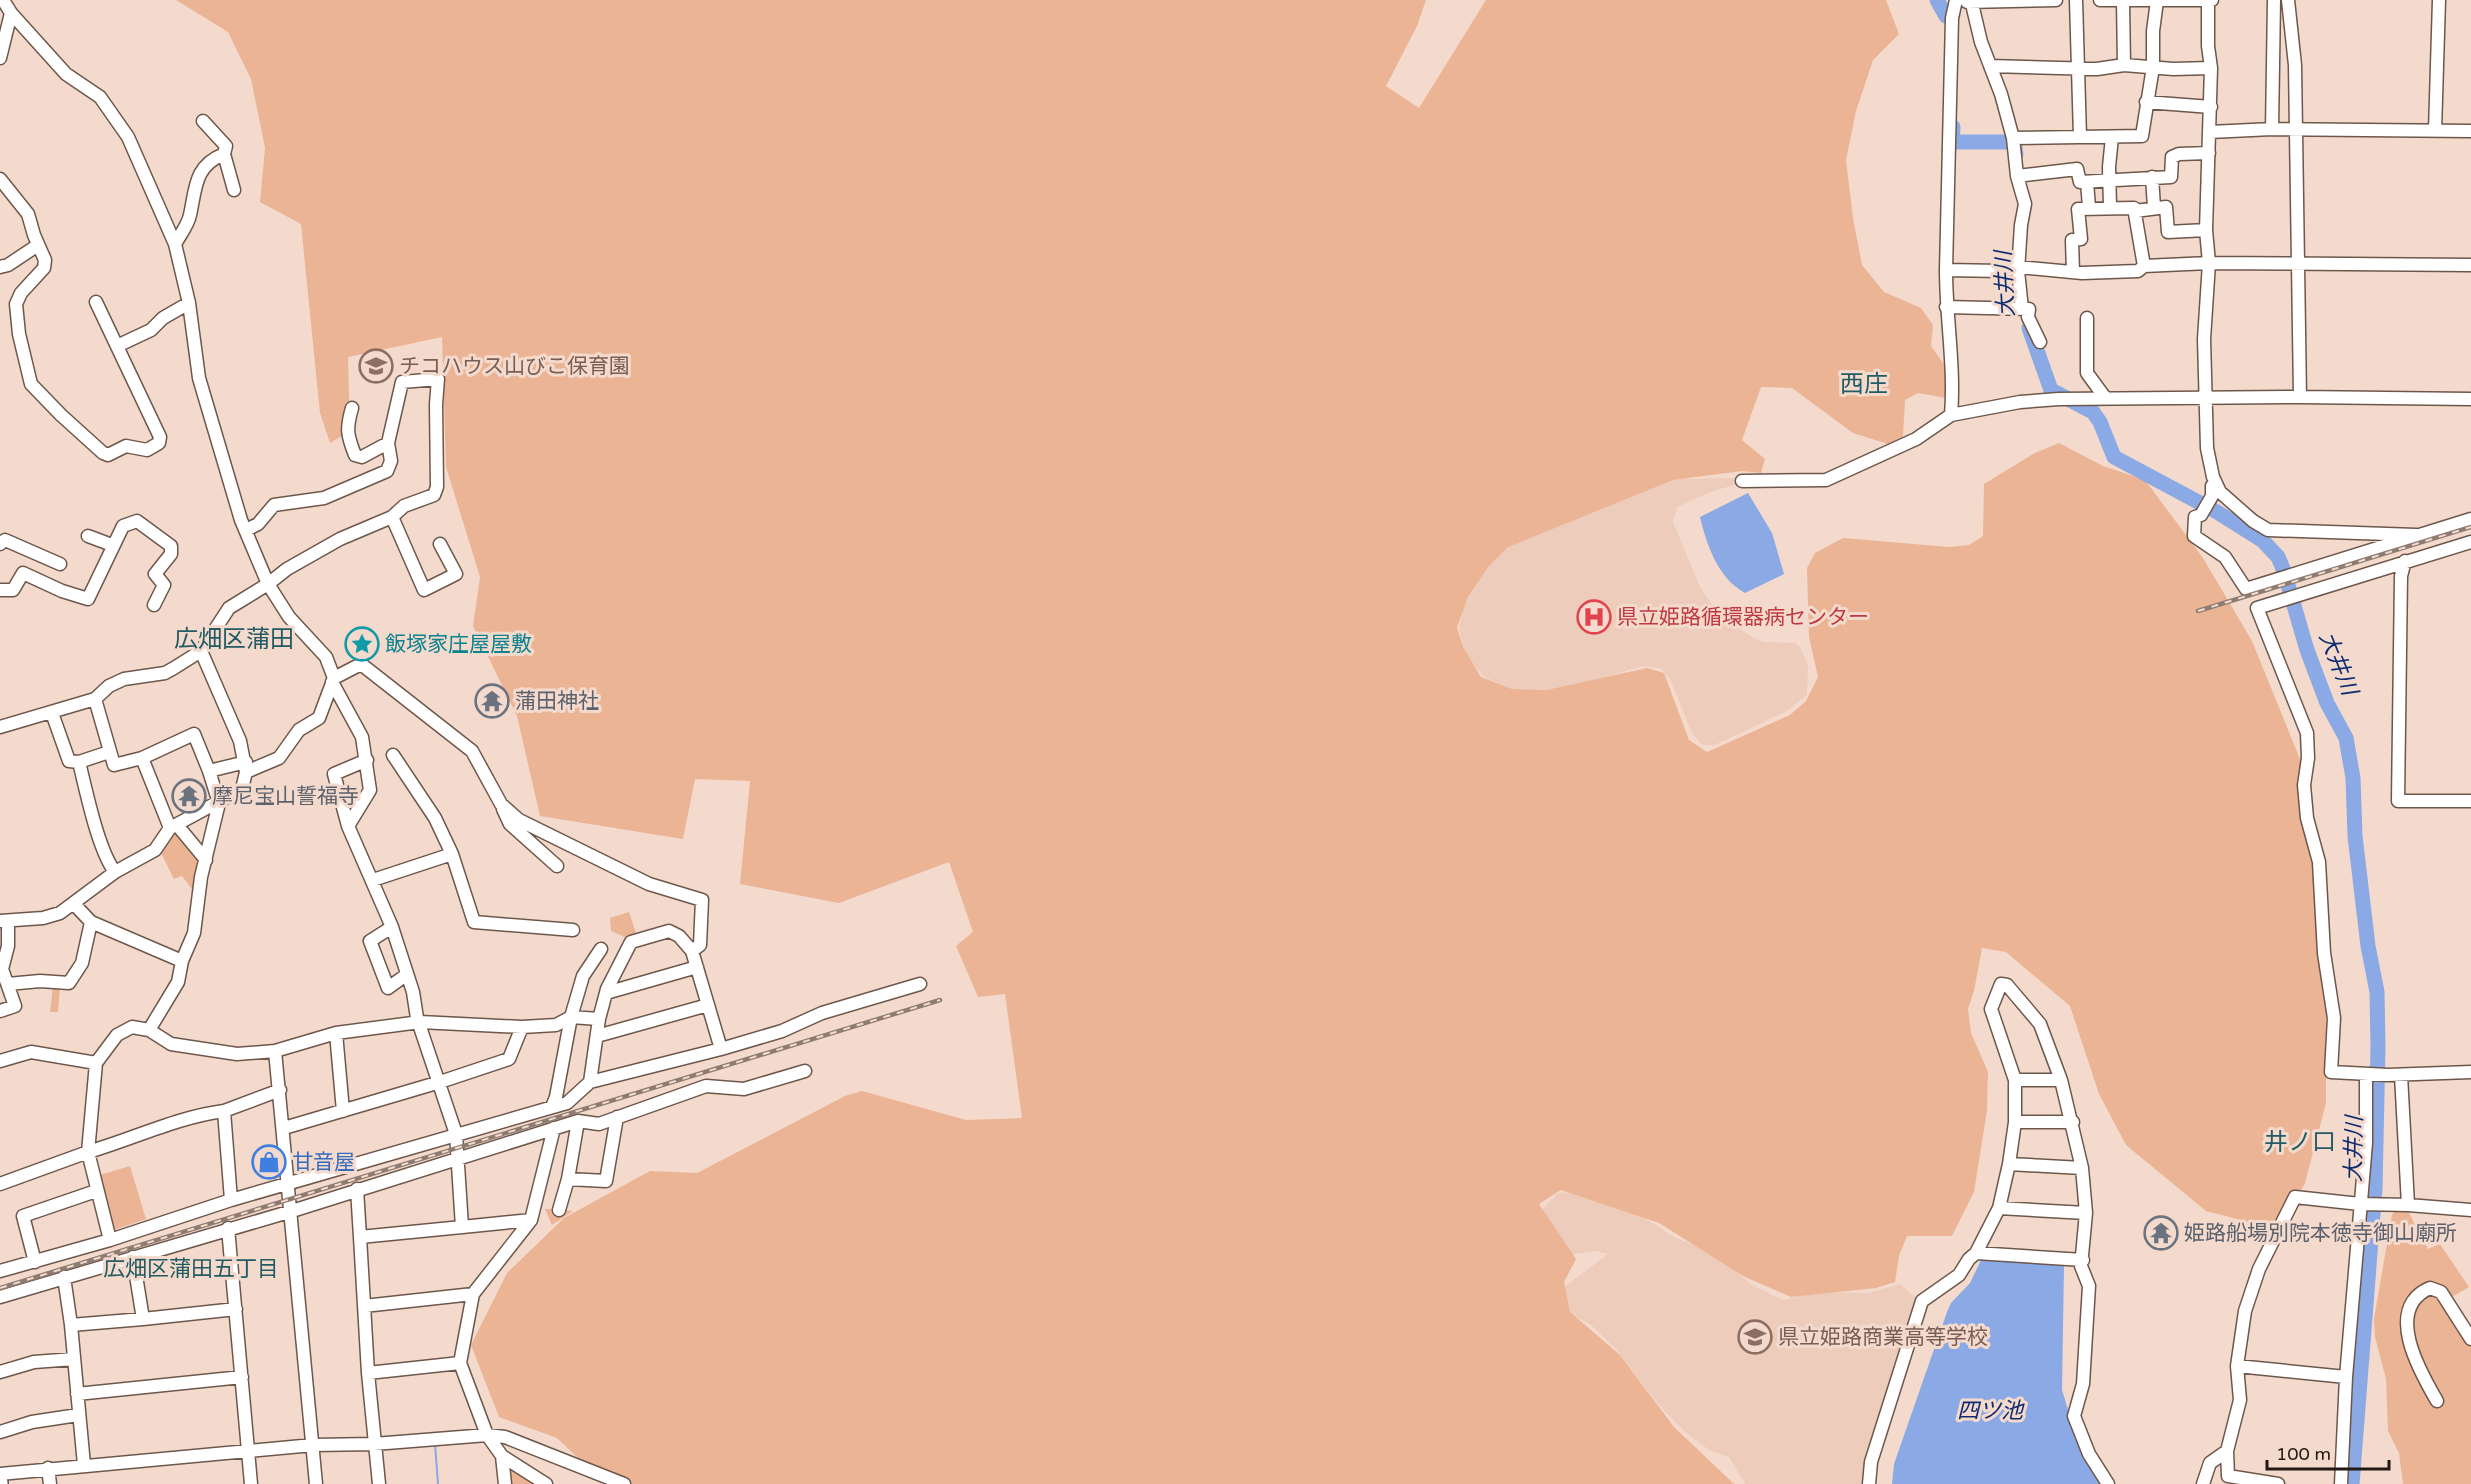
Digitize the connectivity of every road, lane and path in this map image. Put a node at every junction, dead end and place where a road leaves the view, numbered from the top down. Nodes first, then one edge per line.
1 (3, 0) edge
2 (1958, 0) edge
3 (2056, 0) edge
4 (2076, 0) edge
5 (2100, 0) edge
6 (2209, 0) edge
7 (2274, 0) edge
8 (2288, 0) edge
9 (2439, 0) edge
10 (2123, 1) edge
11 (2157, 1) edge
12 (1972, 4) junction
13 (11, 13) junction
14 (0, 58) edge
15 (2124, 65) junction
16 (1990, 66) junction
17 (2078, 67) junction
18 (2153, 67) junction
19 (2211, 68) junction
20 (2146, 102) junction
21 (2211, 107) junction
22 (203, 121) dead end
23 (2272, 129) junction
24 (2296, 129) junction
25 (2435, 131) junction
26 (2471, 131) edge
27 (2210, 132) junction
28 (2112, 136) junction
29 (2080, 137) junction
30 (2013, 138) junction
31 (2209, 153) junction
32 (224, 154) junction
33 (2017, 176) junction
34 (2151, 177) junction
35 (0, 179) edge
36 (2109, 181) junction
37 (2087, 182) junction
38 (234, 190) dead end
39 (2089, 207) junction
40 (2110, 207) junction
41 (2154, 207) junction
42 (2135, 211) junction
43 (2206, 230) junction
44 (176, 244) junction
45 (38, 245) junction
46 (2209, 263) junction
47 (2296, 263) junction
48 (2471, 265) edge
49 (2144, 266) junction
50 (0, 267) edge
51 (2019, 267) junction
52 (1946, 270) junction
53 (2073, 272) junction
54 (96, 302) dead end
55 (189, 303) junction
56 (1946, 307) junction
57 (2022, 309) junction
58 (2087, 318) dead end
59 (2040, 342) dead end
60 (117, 346) junction
61 (2300, 397) junction
62 (2106, 399) junction
63 (2204, 399) junction
64 (2471, 399) edge
65 (352, 408) dead end
66 (1951, 415) junction
67 (388, 443) junction
68 (1742, 481) dead end
69 (2216, 484) junction
70 (392, 518) junction
71 (2471, 519) edge
72 (246, 530) junction
73 (2416, 535) junction
74 (88, 536) dead end
75 (2471, 542) edge
76 (0, 544) edge
77 (441, 544) dead end
78 (112, 545) junction
79 (2405, 561) junction
80 (60, 564) dead end
81 (268, 584) junction
82 (2255, 586) junction
83 (0, 590) edge
84 (154, 605) dead end
85 (2264, 605) junction
86 (201, 651) junction
87 (333, 680) junction
88 (95, 699) junction
89 (52, 713) junction
90 (0, 727) edge
91 (109, 752) junction
92 (393, 754) dead end
93 (142, 758) junction
94 (367, 760) junction
95 (79, 762) junction
96 (246, 767) junction
97 (209, 771) junction
98 (2471, 801) edge
99 (219, 803) junction
100 (501, 804) junction
101 (348, 826) junction
102 (174, 827) junction
103 (452, 854) junction
104 (206, 860) junction
105 (558, 866) dead end
106 (115, 872) junction
107 (373, 880) junction
108 (74, 904) junction
109 (4, 921) edge
110 (91, 922) junction
111 (393, 927) junction
112 (573, 930) dead end
113 (601, 949) dead end
114 (692, 951) junction
115 (182, 961) junction
116 (697, 967) junction
117 (406, 975) junction
118 (8, 984) junction
119 (920, 984) dead end
120 (606, 993) junction
121 (708, 1005) junction
122 (0, 1011) edge
123 (571, 1017) junction
124 (599, 1019) junction
125 (420, 1022) junction
126 (522, 1027) junction
127 (150, 1030) junction
128 (336, 1033) junction
129 (597, 1036) junction
130 (721, 1049) junction
131 (275, 1051) junction
132 (1, 1057) edge
133 (96, 1063) junction
134 (805, 1071) dead end
135 (2471, 1072) edge
136 (2366, 1074) junction
137 (2395, 1075) junction
138 (2015, 1080) junction
139 (2061, 1080) junction
140 (440, 1082) junction
141 (590, 1082) junction
142 (280, 1090) junction
143 (546, 1108) junction
144 (343, 1111) junction
145 (224, 1112) junction
146 (617, 1118) junction
147 (578, 1121) junction
148 (2015, 1122) junction
149 (2073, 1122) junction
150 (284, 1128) junction
151 (549, 1129) junction
152 (456, 1134) junction
153 (88, 1152) junction
154 (459, 1159) junction
155 (2009, 1164) junction
156 (2082, 1168) junction
157 (568, 1179) junction
158 (0, 1184) edge
159 (288, 1186) junction
160 (357, 1189) junction
161 (96, 1191) junction
162 (231, 1200) junction
163 (2360, 1204) junction
164 (2408, 1205) junction
165 (1999, 1208) junction
166 (559, 1210) dead end
167 (2471, 1210) edge
168 (292, 1211) junction
169 (2086, 1213) junction
170 (531, 1220) junction
171 (462, 1227) junction
172 (228, 1228) junction
173 (360, 1237) junction
174 (110, 1240) junction
175 (1976, 1253) junction
176 (133, 1257) junction
177 (2083, 1260) junction
178 (35, 1262) junction
179 (0, 1271) edge
180 (64, 1277) junction
181 (473, 1294) junction
182 (0, 1297) edge
183 (364, 1306) junction
184 (236, 1309) junction
185 (143, 1319) junction
186 (71, 1325) junction
187 (2471, 1339) edge
188 (74, 1359) junction
189 (460, 1364) junction
190 (2237, 1366) junction
191 (0, 1372) edge
192 (368, 1373) junction
193 (242, 1377) junction
194 (2346, 1377) junction
195 (77, 1394) junction
196 (2437, 1401) dead end
197 (78, 1415) junction
198 (0, 1432) edge
199 (487, 1435) junction
200 (374, 1444) junction
201 (313, 1445) junction
202 (2227, 1451) junction
203 (249, 1453) junction
204 (502, 1456) junction
205 (84, 1465) junction
206 (48, 1468) junction
207 (0, 1474) edge
208 (50, 1484) edge
209 (251, 1484) edge
210 (316, 1484) edge
211 (379, 1484) edge
212 (505, 1484) edge
213 (546, 1484) edge
214 (624, 1484) edge
215 (1869, 1484) edge
216 (2108, 1484) edge
217 (2204, 1484) edge
218 (2278, 1484) edge
219 (2341, 1484) edge

1 - 13 street
2 - 12 street
2 - 52 street
3 - 12 street
4 - 17 street
5 - 10 street
6 - 11 street
6 - 19 street
7 - 23 street
8 - 24 street
9 - 25 street
10 - 11 street
10 - 15 street
11 - 18 street
12 - 16 street
13 - 14 street
13 - 44 street
15 - 17 street
15 - 18 street
16 - 17 street
16 - 30 street
17 - 29 street
18 - 19 street
18 - 20 street
19 - 21 street
20 - 21 street
20 - 28 street
21 - 27 street
22 - 32 street
23 - 24 street
23 - 27 street
24 - 25 street
24 - 47 street
25 - 26 street
27 - 31 street
28 - 29 street
28 - 36 street
29 - 30 street
30 - 33 street
31 - 34 street
31 - 43 street
32 - 38 street
32 - 44 street
33 - 37 street
33 - 51 street
34 - 36 street
34 - 41 street
35 - 45 street
36 - 37 street
36 - 40 street
37 - 39 street
39 - 40 street
39 - 53 street
40 - 42 street
41 - 42 street
41 - 43 street
42 - 49 street
43 - 46 street
44 - 55 street
45 - 50 street
45 - 60 street
46 - 47 street
46 - 49 street
46 - 63 street
47 - 48 street
47 - 61 street
49 - 53 street
51 - 52 street
51 - 53 street
51 - 57 street
52 - 56 street
54 - 60 street
55 - 60 street
55 - 72 street
56 - 57 street
56 - 66 street
57 - 59 street
58 - 62 street
61 - 63 street
61 - 64 street
62 - 63 street
62 - 66 street
63 - 69 street
65 - 67 street
66 - 68 street
67 - 70 street
67 - 72 street
69 - 73 street
69 - 82 street
70 - 77 street
70 - 81 street
71 - 73 street
72 - 81 street
73 - 82 street
74 - 78 street
75 - 79 street
76 - 80 street
78 - 83 street
78 - 84 street
79 - 85 street
79 - 98 street
81 - 86 street
81 - 87 street
82 - 85 street
85 - 136 street
86 - 88 street
86 - 96 street
87 - 94 street
87 - 96 street
87 - 100 street
88 - 89 street
88 - 91 street
89 - 90 street
89 - 95 street
91 - 93 street
91 - 95 street
92 - 103 street
93 - 97 street
93 - 102 street
94 - 101 street
94 - 101 street
95 - 106 street
96 - 97 street
96 - 99 street
97 - 99 street
99 - 102 street
99 - 104 street
100 - 105 street
100 - 114 street
101 - 107 street
102 - 104 street
102 - 106 street
103 - 107 street
103 - 112 street
104 - 115 street
106 - 108 street
107 - 111 street
108 - 109 street
108 - 110 street
109 - 118 street
110 - 115 street
110 - 118 street
111 - 117 street
111 - 117 street
113 - 123 street
114 - 116 street
114 - 120 street
115 - 127 street
116 - 120 street
116 - 121 street
117 - 125 street
118 - 122 street
119 - 130 street
120 - 124 street
121 - 129 street
121 - 130 street
123 - 124 street
123 - 126 street
123 - 143 street
124 - 129 street
125 - 126 street
125 - 128 street
125 - 140 street
126 - 140 street
127 - 131 street
127 - 133 street
128 - 131 street
128 - 144 street
129 - 141 street
130 - 141 street
131 - 142 street
132 - 133 street
133 - 153 street
134 - 146 street
135 - 137 street
136 - 137 street
136 - 163 street
137 - 164 street
138 - 139 street
138 - 139 street
138 - 148 street
139 - 149 street
140 - 144 street
140 - 152 street
141 - 143 street
142 - 145 street
142 - 150 street
143 - 151 street
143 - 152 street
144 - 150 street
145 - 153 street
145 - 162 street
146 - 147 street
146 - 157 street
147 - 151 street
147 - 157 street
148 - 149 street
148 - 155 street
149 - 156 street
150 - 159 street
151 - 154 street
151 - 170 street
152 - 154 street
152 - 159 street
153 - 158 street
153 - 161 street
154 - 160 street
154 - 171 street
155 - 156 street
155 - 165 street
156 - 169 street
157 - 166 street
159 - 162 street
159 - 168 street
160 - 168 street
160 - 173 street
161 - 174 street
161 - 178 street
162 - 174 street
163 - 164 street
163 - 190 street
163 - 194 street
164 - 167 street
165 - 169 street
165 - 175 street
168 - 172 street
168 - 201 street
169 - 177 street
170 - 171 street
170 - 181 street
171 - 173 street
172 - 176 street
172 - 184 street
173 - 183 street
174 - 178 street
175 - 177 street
175 - 215 street
176 - 180 street
176 - 185 street
177 - 216 street
178 - 179 street
180 - 182 street
180 - 186 street
181 - 183 street
181 - 189 street
183 - 192 street
184 - 185 street
184 - 193 street
185 - 186 street
186 - 188 street
187 - 196 street
188 - 191 street
188 - 195 street
189 - 192 street
189 - 199 street
190 - 194 street
190 - 202 street
192 - 200 street
193 - 195 street
193 - 203 street
194 - 219 street
195 - 197 street
197 - 198 street
197 - 205 street
199 - 200 street
199 - 204 street
199 - 214 street
200 - 201 street
200 - 211 street
201 - 203 street
201 - 210 street
202 - 217 street
202 - 218 street
203 - 205 street
203 - 209 street
204 - 212 street
204 - 213 street
205 - 206 street
206 - 207 street
206 - 208 street

